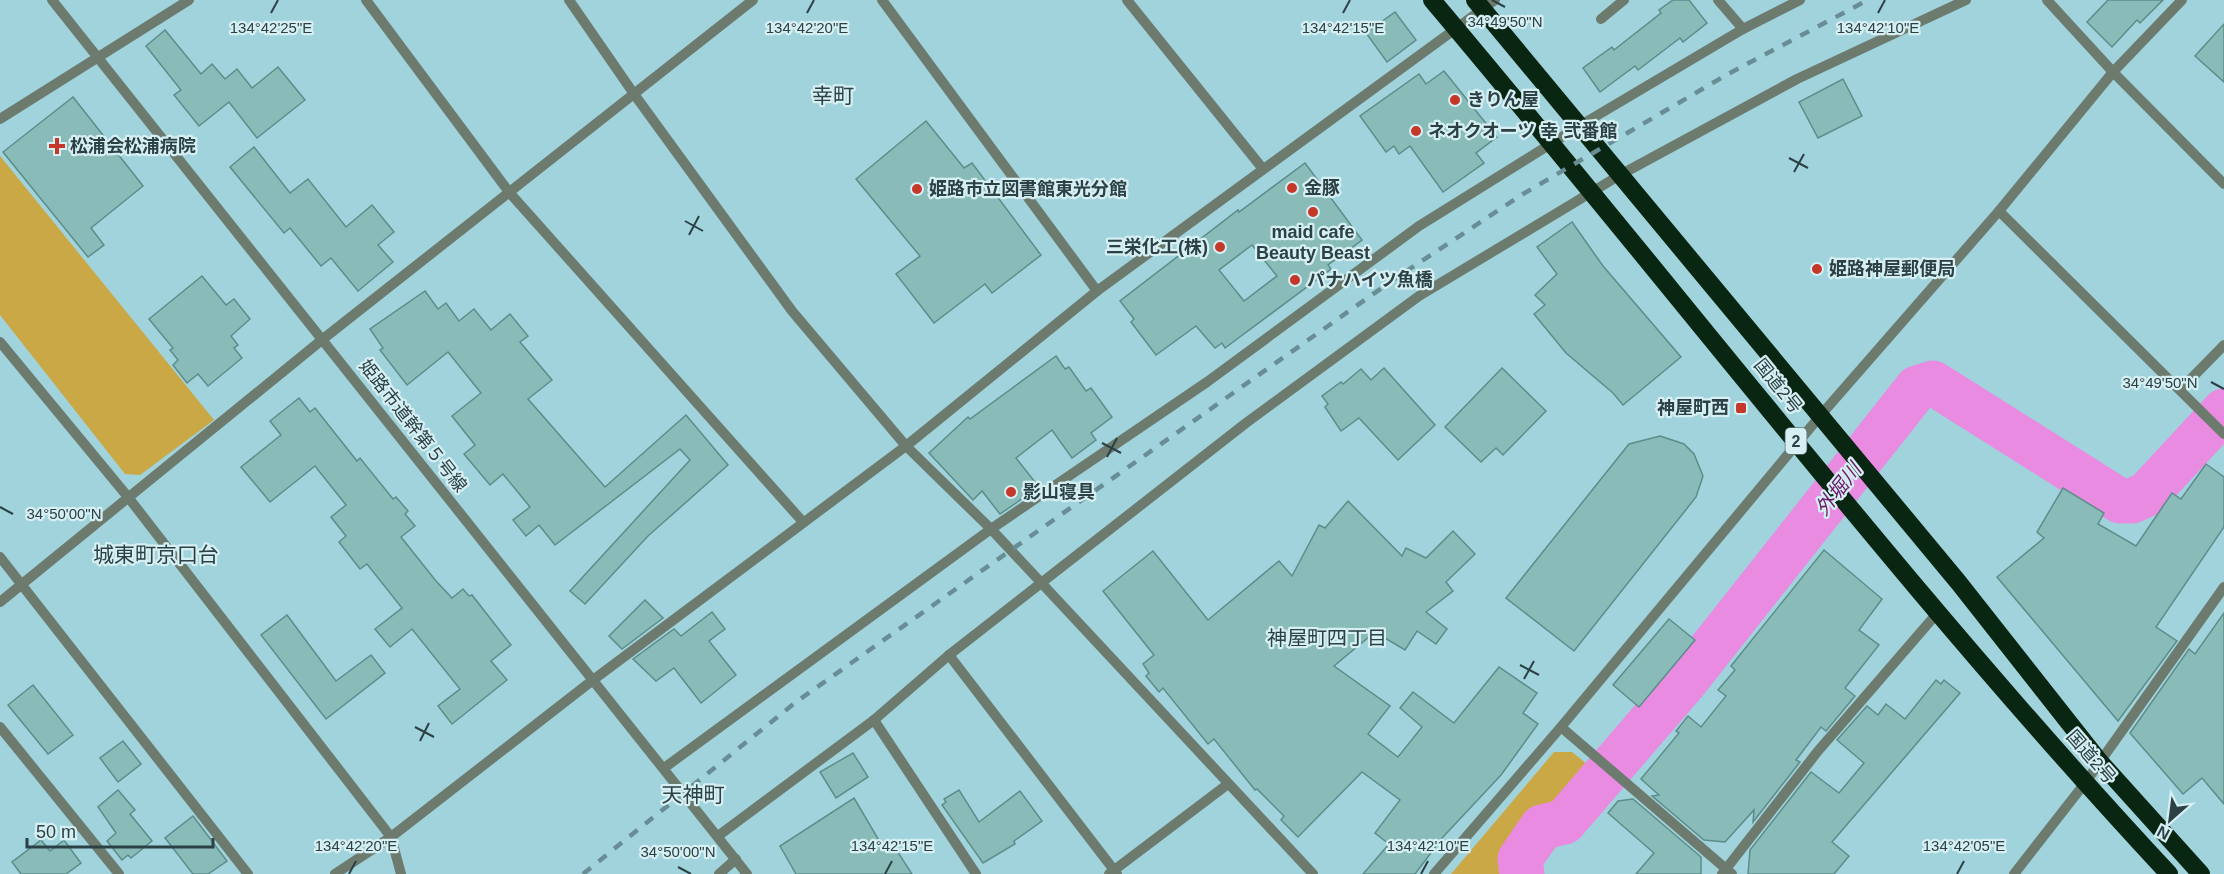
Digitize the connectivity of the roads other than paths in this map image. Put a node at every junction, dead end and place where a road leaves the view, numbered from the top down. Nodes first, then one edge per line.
1 (52, 0) edge
2 (189, 0) edge
3 (366, 0) edge
4 (568, 0) edge
5 (753, 0) edge
6 (882, 0) edge
7 (1127, 0) edge
8 (1432, 0) edge
9 (1624, 0) edge
10 (1718, 0) edge
11 (1800, 0) edge
12 (1966, 0) edge
13 (2047, 0) edge
14 (2182, 0) edge
15 (1484, 3) edge
16 (1601, 19) dead end
17 (1456, 29) junction
18 (1743, 29) junction
19 (96, 58) junction
20 (2113, 72) junction
21 (634, 94) junction
22 (0, 119) edge
23 (1581, 125) junction
24 (1552, 144) junction
25 (1263, 169) junction
26 (1620, 175) junction
27 (2224, 184) edge
28 (1592, 191) junction
29 (509, 192) junction
30 (1999, 211) junction
31 (1096, 291) junction
32 (323, 339) junction
33 (0, 342) edge
34 (2224, 345) edge
35 (2180, 390) junction
36 (1821, 416) junction
37 (2224, 434) edge
38 (1798, 443) junction
39 (906, 446) junction
40 (128, 497) junction
41 (803, 522) junction
42 (991, 530) junction
43 (0, 557) edge
44 (22, 584) junction
45 (1043, 585) junction
46 (2224, 587) edge
47 (0, 602) edge
48 (1939, 611) junction
49 (949, 655) junction
50 (593, 680) junction
51 (874, 720) junction
52 (0, 727) edge
53 (1562, 728) junction
54 (2100, 762) junction
55 (664, 768) junction
56 (2085, 783) junction
57 (1227, 784) junction
58 (718, 836) junction
59 (391, 837) junction
60 (736, 859) junction
61 (1727, 872) edge
62 (1113, 873) edge
63 (119, 874) edge
64 (248, 874) edge
65 (335, 874) edge
66 (401, 874) edge
67 (719, 874) edge
68 (747, 874) edge
69 (976, 874) edge
70 (1312, 874) edge
71 (1434, 874) edge
72 (2014, 874) edge
73 (2169, 874) edge
74 (2201, 874) edge

1 - 19 street, 姫路市道幹第５号線
2 - 19 street
3 - 29 street
4 - 21 street
5 - 21 street
6 - 31 street
7 - 25 street
8 - 17 highway, 国道2号 / 2
9 - 16 street
10 - 18 street
11 - 18 street
12 - 26 street
13 - 20 street
14 - 20 street
15 - 17 street
15 - 23 highway, 国道2号 / 2
17 - 24 highway, 国道2号 / 2
17 - 25 street
18 - 23 street
19 - 22 street
19 - 32 street, 姫路市道幹第５号線
20 - 27 street
20 - 30 street
21 - 29 street
21 - 39 street
23 - 24 street
23 - 26 highway, 国道2号 / 2
24 - 28 highway, 国道2号 / 2
24 - 42 street
25 - 31 street
26 - 28 street
26 - 36 highway, 国道2号 / 2
28 - 38 highway, 国道2号 / 2
28 - 45 street
29 - 32 street
29 - 41 street
30 - 35 street
30 - 36 street
31 - 39 street
32 - 40 street
32 - 50 street, 姫路市道幹第５号線
33 - 40 street
34 - 35 street
35 - 37 street
36 - 38 street
36 - 54 highway, 国道2号 / 2
38 - 48 highway, 国道2号 / 2
38 - 53 street
39 - 41 street
39 - 42 street
40 - 44 street
40 - 59 street
41 - 50 street
42 - 45 street
42 - 55 street
43 - 44 street
44 - 47 street
44 - 64 street
45 - 49 street
45 - 57 street
46 - 54 street
48 - 56 highway, 国道2号 / 2
48 - 61 street
49 - 51 street
49 - 62 street
50 - 55 street, 姫路市道幹第５号線
50 - 59 street
51 - 58 street
51 - 69 street
52 - 63 street
53 - 61 street
53 - 71 street
54 - 56 street
54 - 74 highway, 国道2号 / 2
55 - 58 street, 姫路市道幹第５号線
56 - 72 street
56 - 73 highway, 国道2号 / 2
57 - 62 street
57 - 70 street
58 - 60 street, 姫路市道幹第５号線
59 - 65 street
59 - 66 street
60 - 67 street
60 - 68 street, 姫路市道幹第５号線

